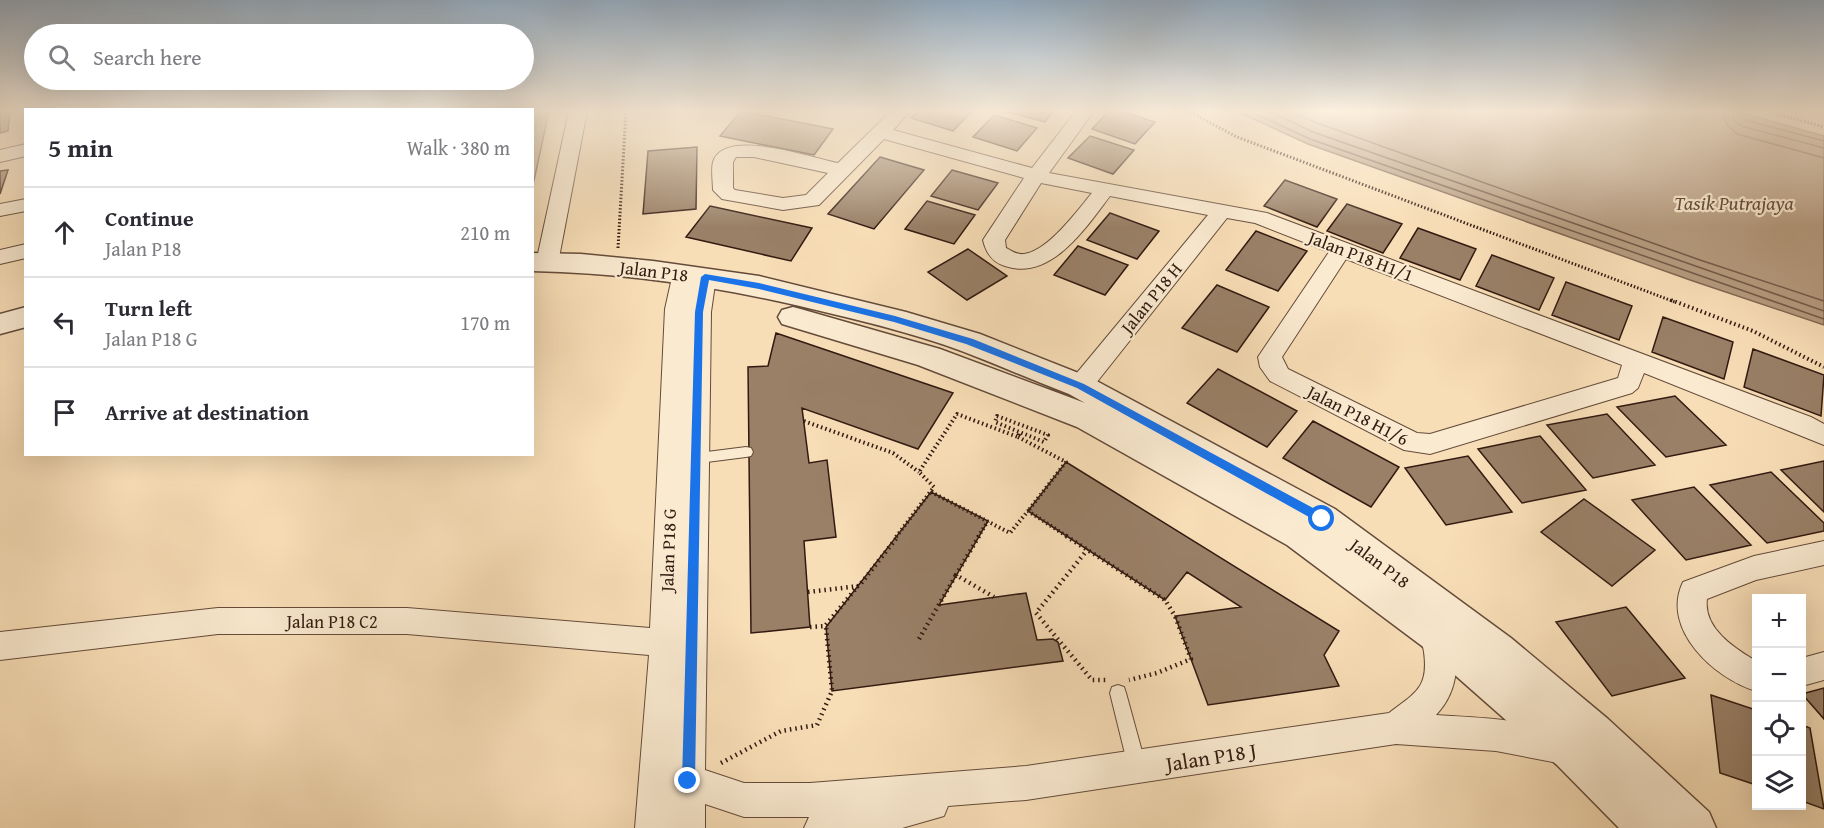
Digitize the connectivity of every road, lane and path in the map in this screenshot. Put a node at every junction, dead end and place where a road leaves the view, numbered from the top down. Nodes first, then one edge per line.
1 (24, 150) edge
2 (568, 150) edge
3 (624, 150) edge
4 (863, 150) edge
5 (943, 150) edge
6 (1056, 150) edge
7 (1270, 150) edge
8 (0, 156) edge
9 (842, 170) junction
10 (1036, 176) junction
11 (1105, 190) junction
12 (24, 205) edge
13 (0, 210) edge
14 (1222, 211) junction
15 (1342, 249) junction
16 (24, 251) edge
17 (0, 257) edge
18 (621, 267) junction
19 (537, 269) edge
20 (693, 285) junction
21 (24, 318) edge
22 (0, 324) edge
23 (24, 337) edge
24 (0, 342) edge
25 (1635, 361) junction
26 (1824, 367) edge
27 (1080, 386) junction
28 (804, 421) dead end
29 (1019, 435) junction
30 (1824, 435) edge
31 (746, 452) dead end
32 (684, 460) junction
33 (919, 472) junction
34 (931, 492) junction
35 (1028, 511) junction
36 (988, 521) junction
37 (1088, 549) junction
38 (1824, 553) edge
39 (956, 575) junction
40 (859, 586) junction
41 (808, 592) dead end
42 (994, 597) dead end
43 (810, 627) dead end
44 (826, 627) dead end
45 (1436, 634) junction
46 (919, 639) dead end
47 (665, 643) junction
48 (0, 646) edge
49 (1824, 666) edge
50 (1806, 671) edge
51 (1752, 675) edge
52 (1117, 684) junction
53 (1396, 728) junction
54 (1572, 750) junction
55 (1137, 768) junction
56 (688, 781) junction
57 (1026, 783) junction
58 (653, 828) edge
59 (687, 828) edge
60 (822, 828) edge
61 (1651, 828) edge
62 (1693, 828) edge

1 - 8 street
2 - 19 street
3 - 18 path
4 - 9 street
5 - 10 street, Jalan P18 H1/1
6 - 10 street
7 - 26 path
9 - 9 street
10 - 11 street, Jalan P18 H1/1
10 - 11 street
11 - 14 street, Jalan P18 H1/1
12 - 13 street
14 - 15 street, Jalan P18 H1/1
14 - 27 street, Jalan P18 H
15 - 25 street, Jalan P18 H1/1
15 - 25 street, Jalan P18 H1/6
16 - 17 street
18 - 19 street, Jalan P18
18 - 20 street, Jalan P18
19 - 20 street, Jalan P18
20 - 27 street, Jalan P18
20 - 32 street, Jalan P18 G
20 - 45 street, Jalan P18
21 - 22 street
23 - 24 street
25 - 30 street, Jalan P18 H1/1
27 - 62 street, Jalan P18
28 - 33 path
29 - 29 path
29 - 33 path
29 - 35 path
31 - 32 lane
32 - 47 street, Jalan P18 G
32 - 56 street, Jalan P18 G
33 - 34 path
34 - 36 path
34 - 40 path
35 - 36 path
35 - 37 path
36 - 39 path
37 - 52 path
37 - 52 path
38 - 51 street
39 - 42 path
39 - 46 path
40 - 41 path
40 - 43 path
44 - 56 path
45 - 53 street
45 - 54 street, Jalan P18
47 - 48 street, Jalan P18 C2
47 - 58 street, Jalan P18 G
49 - 50 street
52 - 55 lane
53 - 54 street, Jalan P18 J
53 - 55 street, Jalan P18 J
54 - 61 street, Jalan P18
55 - 57 street, Jalan P18 J
56 - 57 street, Jalan P18 J
56 - 59 street, Jalan P18 G
57 - 60 street, Jalan P18 J

